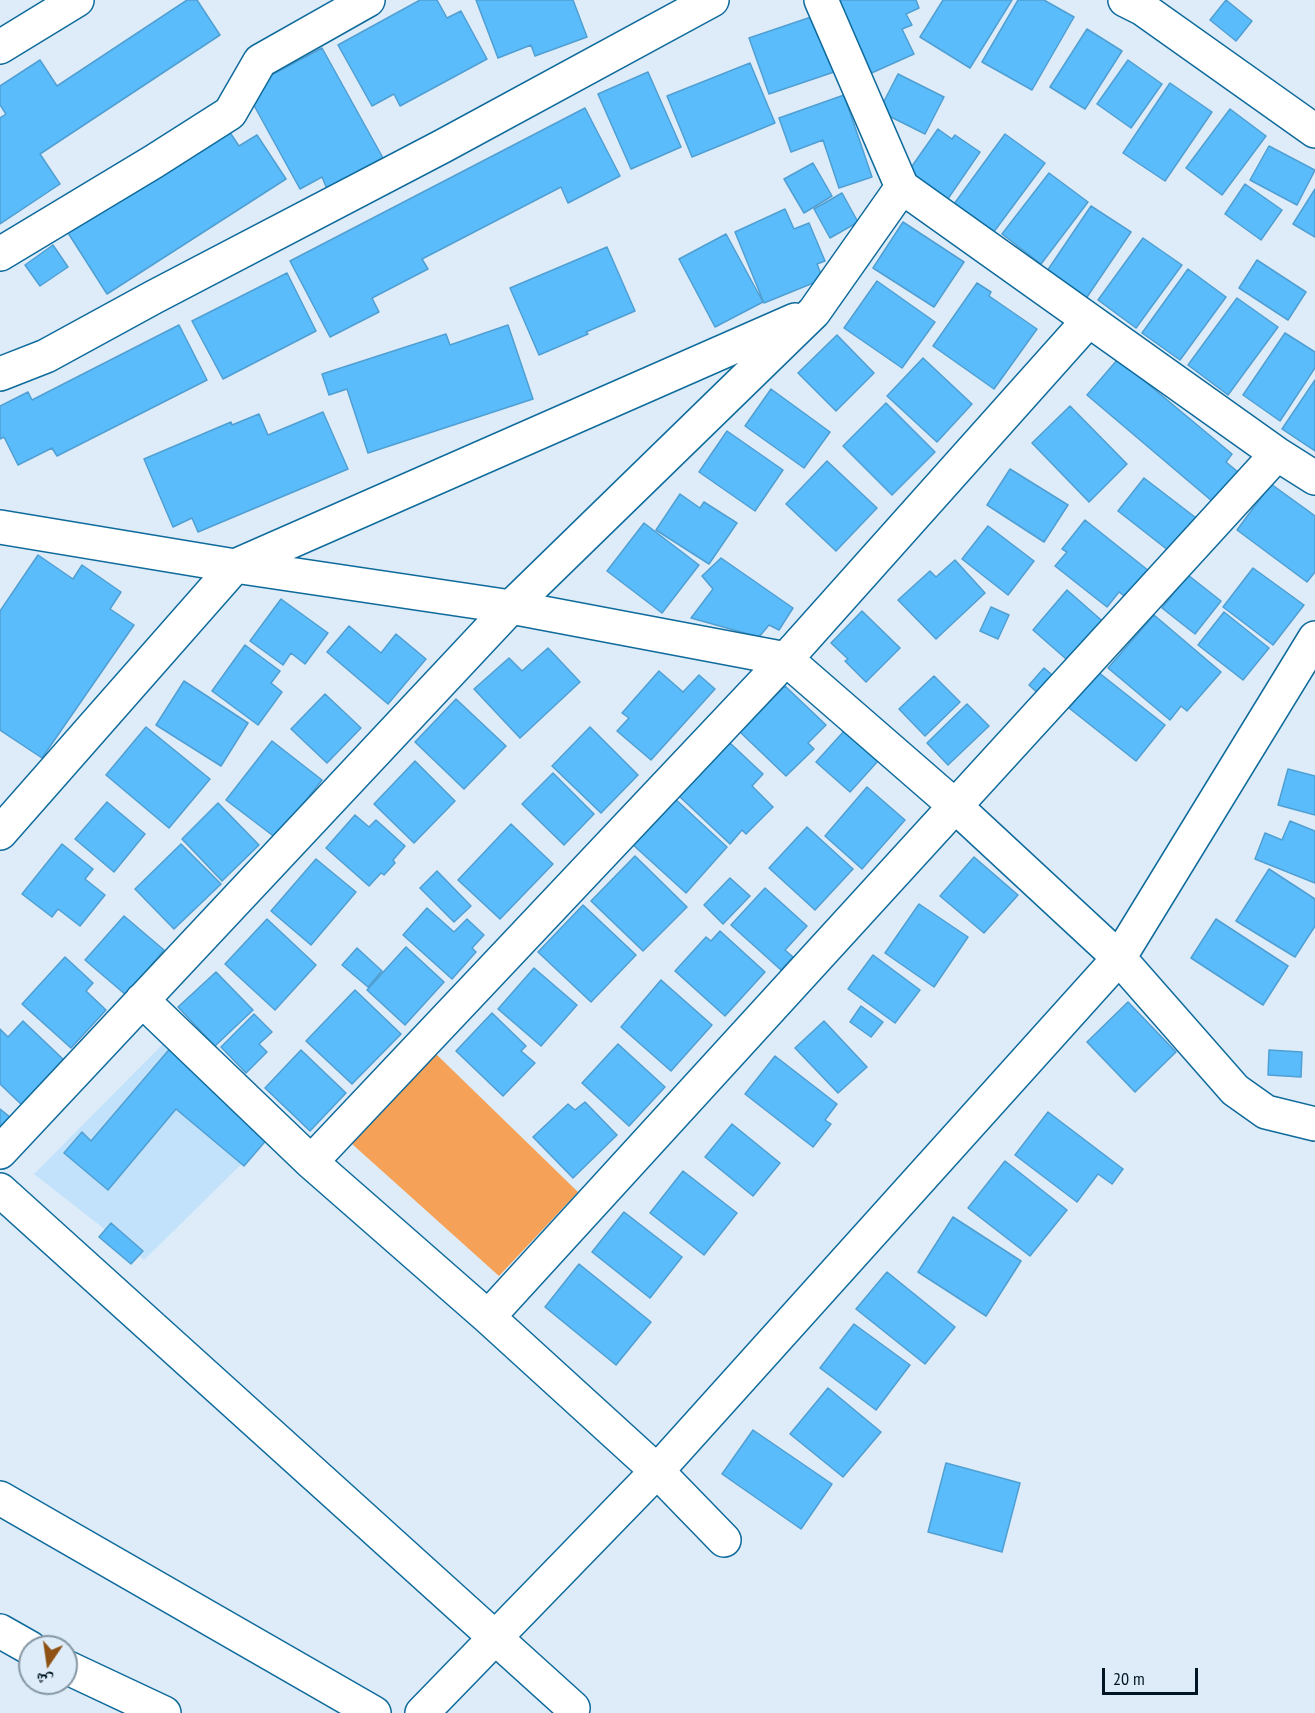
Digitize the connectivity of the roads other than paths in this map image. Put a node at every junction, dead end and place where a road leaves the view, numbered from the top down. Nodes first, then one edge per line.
1 (77, 0) edge
2 (368, 0) edge
3 (712, 0) edge
4 (821, 0) edge
5 (1142, 3) edge
6 (0, 47) edge
7 (1315, 131) edge
8 (902, 187) junction
9 (0, 254) edge
10 (814, 312) junction
11 (1088, 321) junction
12 (0, 374) edge
13 (1277, 454) junction
14 (1315, 478) edge
15 (0, 527) edge
16 (235, 566) junction
17 (512, 607) junction
18 (1315, 638) edge
19 (786, 659) junction
20 (954, 806) junction
21 (0, 833) edge
22 (1119, 958) junction
23 (142, 999) junction
24 (1315, 1124) edge
25 (0, 1152) edge
26 (311, 1162) junction
27 (0, 1190) edge
28 (488, 1317) junction
29 (657, 1471) junction
30 (0, 1498) edge
31 (724, 1540) dead end
32 (0, 1631) edge
33 (495, 1637) junction
34 (18, 1641) edge
35 (78, 1673) edge
36 (573, 1708) dead end
37 (164, 1713) edge
38 (374, 1713) edge
39 (422, 1713) edge

1 - 6 street
2 - 9 street
3 - 12 street
4 - 8 street
5 - 7 street
8 - 10 street
8 - 11 street
10 - 16 street
10 - 17 street
11 - 13 street
11 - 19 street
13 - 14 street
13 - 20 street
15 - 16 street
16 - 17 street
16 - 21 street
17 - 19 street
17 - 23 street
18 - 22 street
19 - 20 street
19 - 26 street
20 - 22 street
20 - 28 street
22 - 24 street
22 - 29 street
23 - 25 street
23 - 26 street
26 - 28 street
27 - 33 street
28 - 29 street
29 - 31 street
29 - 33 street
30 - 38 street
32 - 34 street
33 - 36 street
33 - 39 street
35 - 37 street

